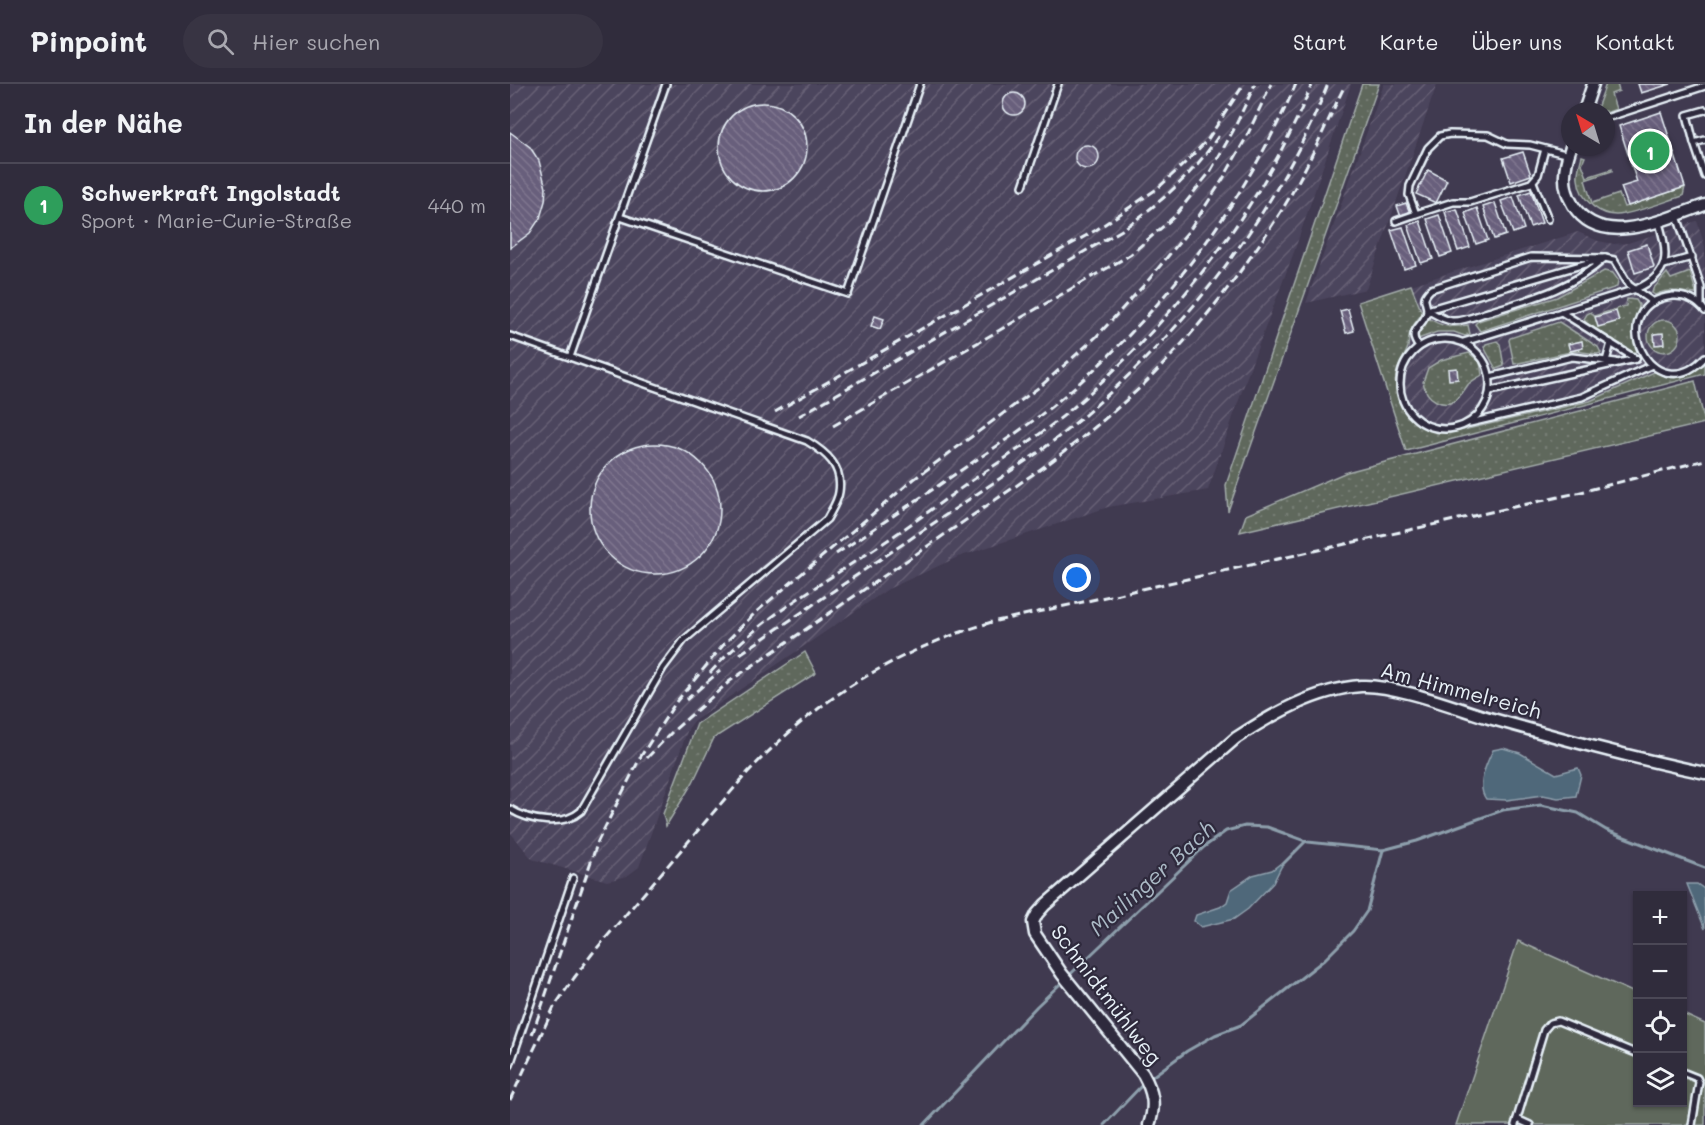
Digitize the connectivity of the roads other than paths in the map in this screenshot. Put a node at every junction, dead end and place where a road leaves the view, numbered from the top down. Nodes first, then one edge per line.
1 (666, 84) edge
2 (920, 84) edge
3 (1058, 84) edge
4 (1593, 84) edge
5 (1705, 86) edge
6 (1587, 102) edge
7 (1705, 110) edge
8 (1615, 115) edge
9 (1705, 140) edge
10 (1694, 143) junction
11 (1545, 149) junction
12 (1561, 150) edge
13 (1569, 156) edge
14 (1705, 176) edge
15 (1533, 182) junction
16 (1023, 186) dead end
17 (1705, 205) edge
18 (1416, 214) junction
19 (1677, 214) junction
20 (620, 217) junction
21 (1548, 219) dead end
22 (1658, 220) junction
23 (1396, 222) dead end
24 (1692, 257) junction
25 (1605, 258) junction
26 (1664, 265) junction
27 (1636, 289) junction
28 (1653, 302) junction
29 (1703, 308) edge
30 (1427, 310) junction
31 (1561, 312) junction
32 (510, 336) edge
33 (1464, 342) junction
34 (1611, 343) junction
35 (1419, 347) junction
36 (1643, 356) junction
37 (570, 357) junction
38 (1705, 357) edge
39 (1636, 359) junction
40 (1606, 361) junction
41 (1620, 363) junction
42 (1652, 365) junction
43 (1490, 377) junction
44 (1490, 391) junction
45 (1465, 424) junction
46 (1705, 773) edge
47 (510, 809) edge
48 (573, 878) dead end
49 (1033, 922) joint
50 (1636, 1053) edge
51 (510, 1065) edge
52 (1687, 1074) edge
53 (1516, 1122) edge
54 (1149, 1125) edge
55 (1530, 1125) edge
56 (1692, 1125) edge

1 - 20 lane
2 - 20 lane
3 - 16 lane
4 - 6 street
5 - 8 lane
7 - 10 lane
9 - 10 lane
10 - 14 lane
11 - 12 lane
11 - 15 lane
11 - 18 lane
13 - 22 street
15 - 18 lane
15 - 21 lane
17 - 19 street
18 - 23 lane
19 - 22 street
19 - 24 lane
20 - 37 lane
22 - 26 lane
24 - 26 lane
24 - 29 lane
25 - 27 lane
25 - 30 lane
25 - 30 lane
25 - 30 lane
26 - 27 lane
27 - 28 lane
27 - 31 lane
28 - 29 lane
28 - 36 lane
30 - 35 lane
31 - 33 lane
31 - 34 lane
32 - 37 lane
33 - 35 lane
33 - 43 lane
34 - 39 lane
34 - 40 lane
35 - 45 lane
36 - 39 lane
36 - 42 lane
37 - 47 lane
38 - 42 lane
39 - 41 lane
40 - 41 lane
40 - 43 lane
41 - 44 lane
42 - 45 lane
43 - 44 lane
44 - 45 lane
46 - 49 street, Am Himmelreich
48 - 51 lane
49 - 54 street, Schmidtmühlweg
50 - 53 lane
52 - 56 lane
53 - 55 lane

